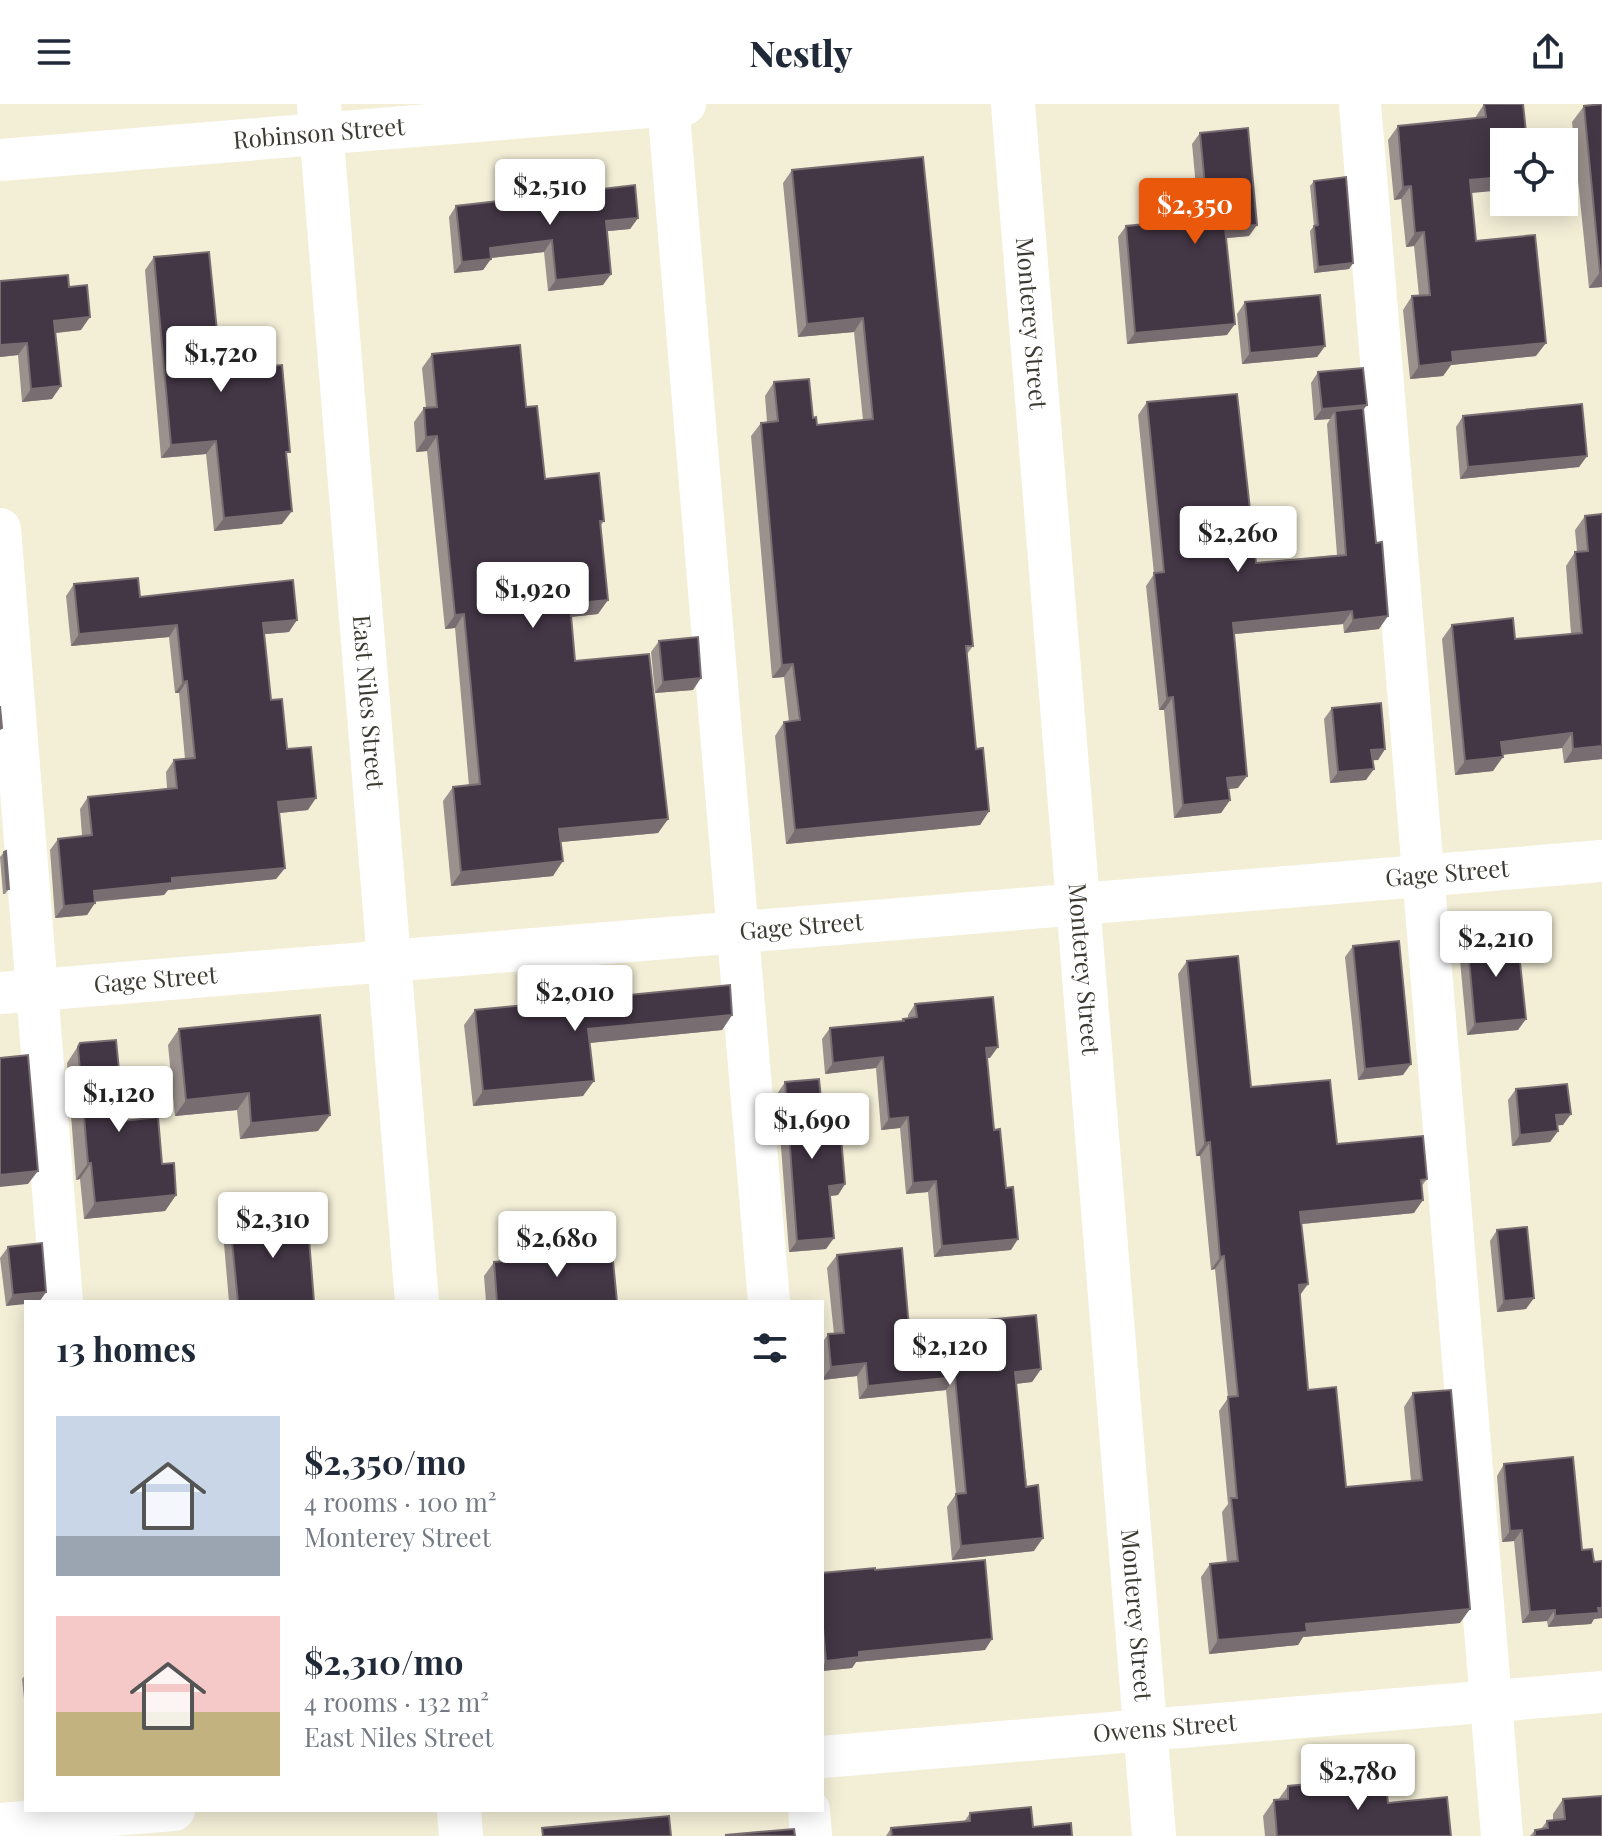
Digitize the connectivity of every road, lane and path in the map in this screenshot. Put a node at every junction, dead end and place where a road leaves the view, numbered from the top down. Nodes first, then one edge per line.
1 (674, 104) edge
2 (1013, 104) edge
3 (1360, 104) edge
4 (320, 119) edge
5 (0, 160) edge
6 (0, 529) edge
7 (1602, 861) edge
8 (1424, 876) junction
9 (1079, 904) junction
10 (739, 932) junction
11 (389, 961) junction
12 (18, 991) edge
13 (62, 1300) edge
14 (417, 1300) edge
15 (769, 1300) edge
16 (1602, 1692) edge
17 (1491, 1702) junction
18 (1145, 1730) junction
19 (824, 1757) edge
20 (161, 1812) edge
21 (459, 1812) edge
22 (809, 1812) edge
23 (104, 1821) edge
24 (0, 1824) edge
25 (461, 1836) edge
26 (811, 1836) edge
27 (1154, 1836) edge
28 (1502, 1836) edge

1 - 4 street, Robinson Street
1 - 10 street
2 - 9 main road, Monterey Street
3 - 8 street
4 - 5 street, Robinson Street
4 - 11 main road, East Niles Street
6 - 12 street
7 - 8 street, Gage Street
8 - 9 street, Gage Street
8 - 17 street
9 - 10 street, Gage Street
9 - 18 main road, Monterey Street
10 - 11 street, Gage Street
10 - 15 street
11 - 12 street, Gage Street
11 - 14 main road, East Niles Street
12 - 13 street
16 - 17 street, Owens Street
17 - 18 street, Owens Street
17 - 28 street
18 - 19 street, Owens Street
18 - 27 main road, Monterey Street
20 - 23 street
21 - 25 main road
22 - 26 street
23 - 24 street

